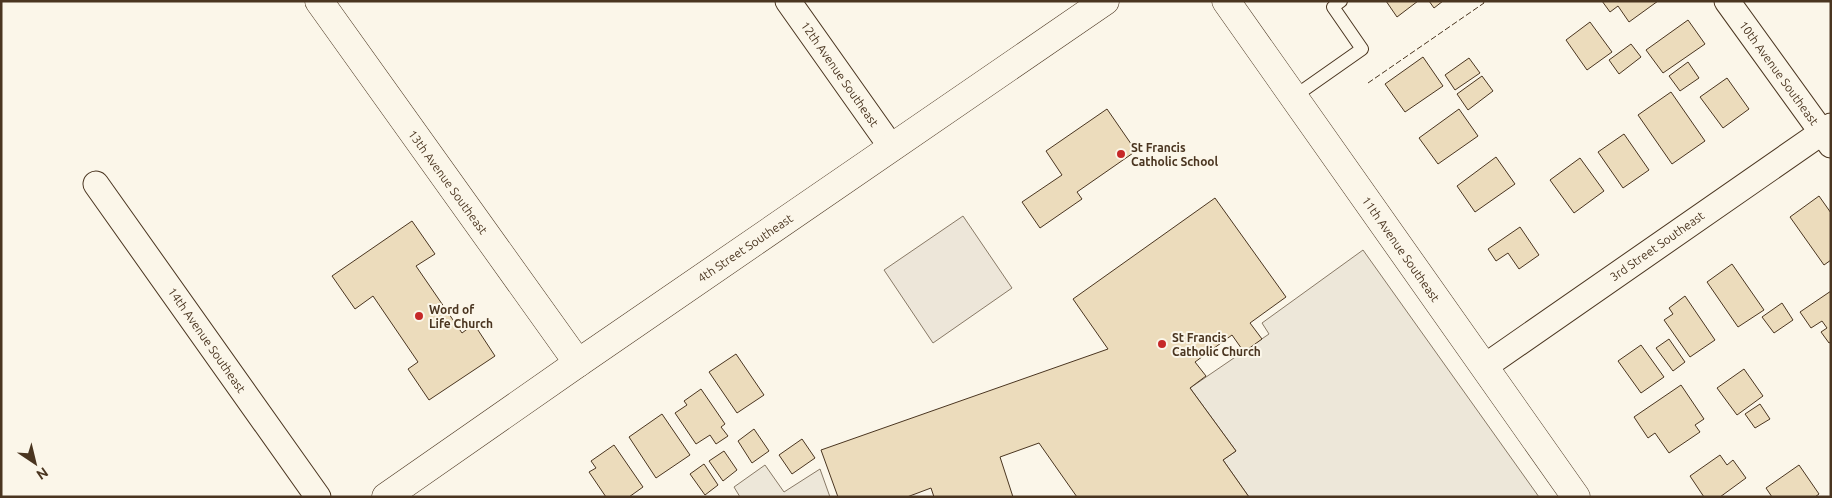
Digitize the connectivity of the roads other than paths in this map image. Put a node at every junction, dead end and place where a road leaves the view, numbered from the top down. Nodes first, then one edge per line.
1 (319, 1) edge
2 (788, 1) edge
3 (1106, 1) edge
4 (1226, 1) edge
5 (1728, 1) edge
6 (1334, 3) edge
7 (1295, 96) junction
8 (1828, 134) edge
9 (892, 148) junction
10 (96, 184) dead end
11 (578, 363) junction
12 (1484, 367) junction
13 (318, 497) edge
14 (386, 497) edge
15 (1576, 497) edge

1 - 11 main road, 13th Avenue Southeast
2 - 9 street, 12th Avenue Southeast
3 - 9 main road, 4th Street Southeast
4 - 7 main road, 11th Avenue Southeast
5 - 8 street, 10th Avenue Southeast
6 - 7 lane
7 - 12 main road, 11th Avenue Southeast
8 - 12 street, 3rd Street Southeast
9 - 11 main road, 4th Street Southeast
10 - 13 street, 14th Avenue Southeast
11 - 14 main road, 4th Street Southeast
12 - 15 main road, 11th Avenue Southeast

